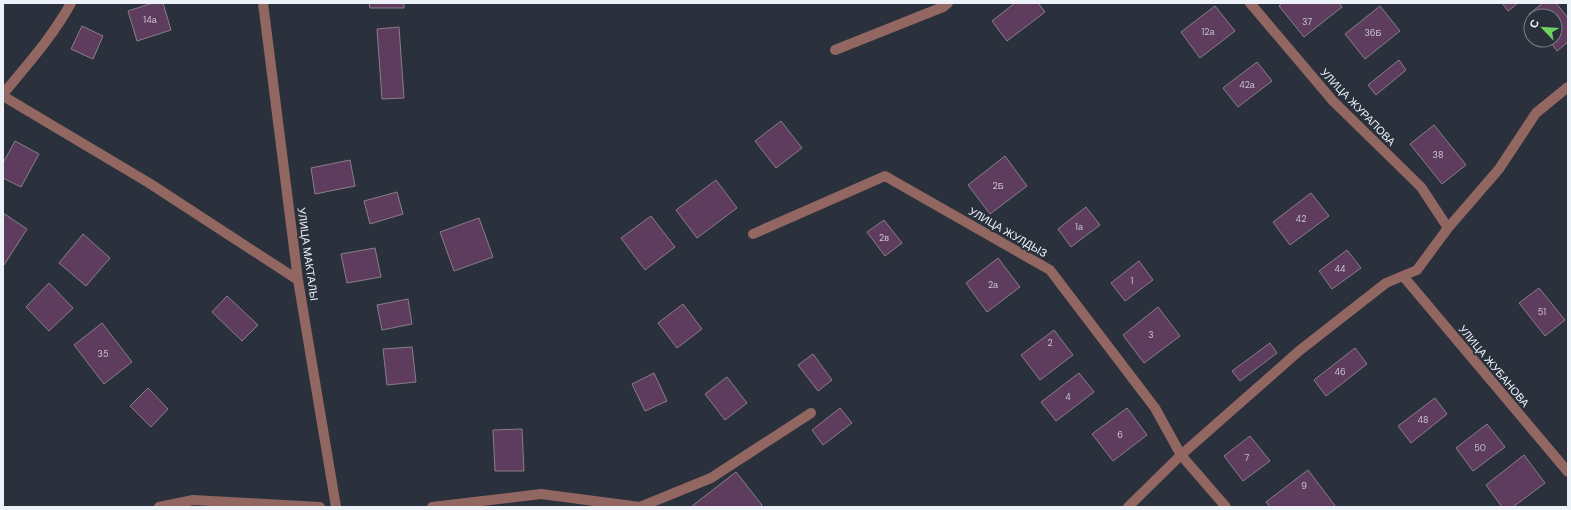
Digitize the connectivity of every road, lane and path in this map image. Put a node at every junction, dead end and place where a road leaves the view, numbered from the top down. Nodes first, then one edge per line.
1 (71, 3) edge
2 (263, 3) edge
3 (948, 3) edge
4 (1250, 3) edge
5 (835, 50) dead end
6 (1568, 87) edge
7 (3, 95) edge
8 (1448, 228) junction
9 (753, 234) dead end
10 (1402, 276) junction
11 (298, 280) junction
12 (811, 413) dead end
13 (1181, 455) junction
14 (1568, 472) edge
15 (159, 507) edge
16 (320, 507) edge
17 (336, 507) edge
18 (432, 507) edge
19 (1128, 507) edge
20 (1226, 507) edge

1 - 7 street
2 - 11 street, УЛИЦА МАКТАЛЫ
3 - 5 street
4 - 8 street, УЛИЦА ЖУРАПОВА
6 - 8 street
7 - 11 street
8 - 10 street
9 - 13 street, УЛИЦА ЖУЛДЫЗ
10 - 13 street
10 - 14 street, УЛИЦА ЖУБАНОВА
11 - 17 street, УЛИЦА МАКТАЛЫ
12 - 18 street
13 - 19 street
13 - 20 street, УЛИЦА ЖУЛДЫЗ
15 - 16 street

